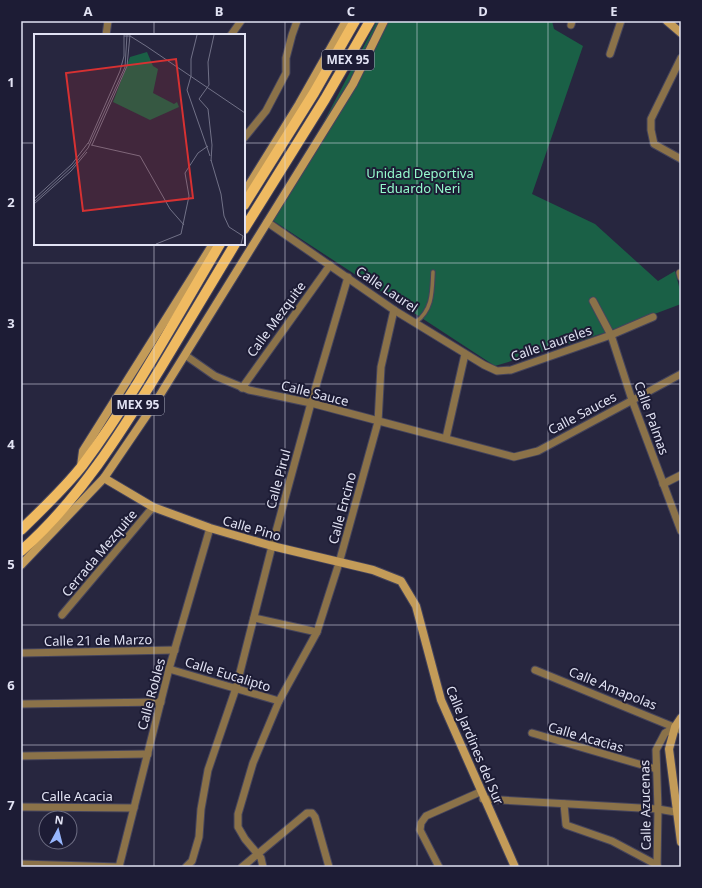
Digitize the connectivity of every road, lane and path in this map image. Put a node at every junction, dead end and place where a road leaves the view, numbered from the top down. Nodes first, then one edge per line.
1 (108, 21) edge
2 (241, 21) edge
3 (297, 21) edge
4 (346, 21) edge
5 (355, 21) edge
6 (370, 21) edge
7 (384, 21) edge
8 (621, 21) edge
9 (667, 21) edge
10 (681, 33) edge
11 (106, 34) edge
12 (232, 34) edge
13 (610, 54) dead end
14 (681, 58) edge
15 (245, 137) edge
16 (681, 159) edge
17 (245, 191) edge
18 (245, 203) edge
19 (267, 222) junction
20 (245, 227) edge
21 (211, 245) edge
22 (219, 245) edge
23 (234, 245) edge
24 (330, 265) junction
25 (433, 272) dead end
26 (348, 277) junction
27 (593, 301) dead end
28 (394, 310) junction
29 (653, 317) dead end
30 (416, 322) junction
31 (611, 335) junction
32 (465, 354) junction
33 (185, 355) junction
34 (497, 371) joint
35 (681, 374) edge
36 (242, 388) junction
37 (632, 400) junction
38 (311, 404) junction
39 (378, 422) junction
40 (446, 438) junction
41 (514, 457) joint
42 (81, 466) junction
43 (681, 475) edge
44 (104, 478) junction
45 (663, 484) junction
46 (154, 507) junction
47 (210, 528) junction
48 (21, 530) edge
49 (681, 531) edge
50 (272, 546) junction
51 (21, 551) edge
52 (339, 563) junction
53 (21, 565) edge
54 (401, 581) joint
55 (62, 615) dead end
56 (254, 618) junction
57 (317, 632) junction
58 (175, 650) junction
59 (21, 653) edge
60 (169, 669) junction
61 (535, 670) dead end
62 (236, 688) junction
63 (279, 701) junction
64 (161, 702) junction
65 (21, 704) edge
66 (681, 718) edge
67 (678, 728) edge
68 (532, 733) dead end
69 (148, 754) junction
70 (21, 756) edge
71 (656, 769) junction
72 (482, 796) junction
73 (564, 804) junction
74 (21, 807) edge
75 (134, 808) junction
76 (658, 808) junction
77 (679, 813) edge
78 (681, 842) edge
79 (259, 856) junction
80 (21, 864) edge
81 (657, 866) edge
82 (119, 867) edge
83 (186, 867) edge
84 (242, 867) edge
85 (263, 867) edge
86 (329, 867) edge
87 (439, 867) edge
88 (515, 867) edge

1 - 11 street
2 - 12 street
3 - 15 street
4 - 17 street
5 - 18 main road, MEX 95
6 - 20 main road, MEX 95
7 - 19 street
8 - 13 street
9 - 10 street
14 - 16 street
19 - 24 street, Calle Laurel
19 - 33 street
21 - 42 street
22 - 42 main road, MEX 95
23 - 51 main road, MEX 95
24 - 26 street, Calle Laurel
24 - 36 street, Calle Mezquite
25 - 30 lane
26 - 28 street, Calle Laurel
26 - 38 street, Calle Pirul
27 - 31 street, Calle Palmas
28 - 30 street, Calle Laurel
28 - 39 street, Calle Encino
29 - 31 street, Calle Laureles
30 - 32 street, Calle Laurel
31 - 34 street, Calle Laureles
31 - 37 street, Calle Palmas
32 - 34 street, Calle Laurel
32 - 40 street
33 - 36 street, Calle Sauce
33 - 44 street
35 - 37 street, Calle Sauces
36 - 38 street, Calle Sauce
37 - 41 street, Calle Sauces
37 - 45 street, Calle Palmas
38 - 39 street, Calle Sauce
38 - 50 street, Calle Pirul
39 - 40 street, Calle Sauce
39 - 52 street, Calle Encino
40 - 41 street, Calle Sauce
42 - 48 main road, MEX 95
43 - 45 street
44 - 46 street, Calle Pino
44 - 53 street
45 - 49 street, Calle Palmas
46 - 47 street, Calle Pino
46 - 55 street, Cerrada Mezquite
47 - 50 street, Calle Pino
47 - 58 street, Calle Robles
50 - 52 street, Calle Pino
50 - 56 street, Calle Pirul
52 - 54 street, Calle Pino
52 - 57 street, Calle Encino
54 - 72 street, Calle Jardines del Sur
56 - 57 street
56 - 62 street, Calle Pirul
57 - 63 street, Calle Encino
58 - 59 street, Calle 21 de Marzo
58 - 60 street, Calle Robles
60 - 62 street, Calle Eucalipto
60 - 64 street, Calle Robles
61 - 67 street, Calle Amapolas
62 - 63 street, Calle Eucalipto
62 - 83 street, Calle Pirul
63 - 79 street, Calle Encino
64 - 65 street
64 - 69 street, Calle Robles
66 - 67 street
67 - 71 street, Calle Azucenas
67 - 77 street
68 - 71 street, Calle Acacias
69 - 70 street
69 - 75 street, Calle Robles
71 - 76 street, Calle Azucenas
72 - 73 street
72 - 87 street
72 - 88 street, Calle Jardines del Sur
73 - 76 street
73 - 81 street
74 - 75 street, Calle Acacia
75 - 82 street, Calle Robles
76 - 77 street
76 - 81 street, Calle Azucenas
77 - 78 street
79 - 84 street
79 - 85 street
79 - 86 street
80 - 82 street

